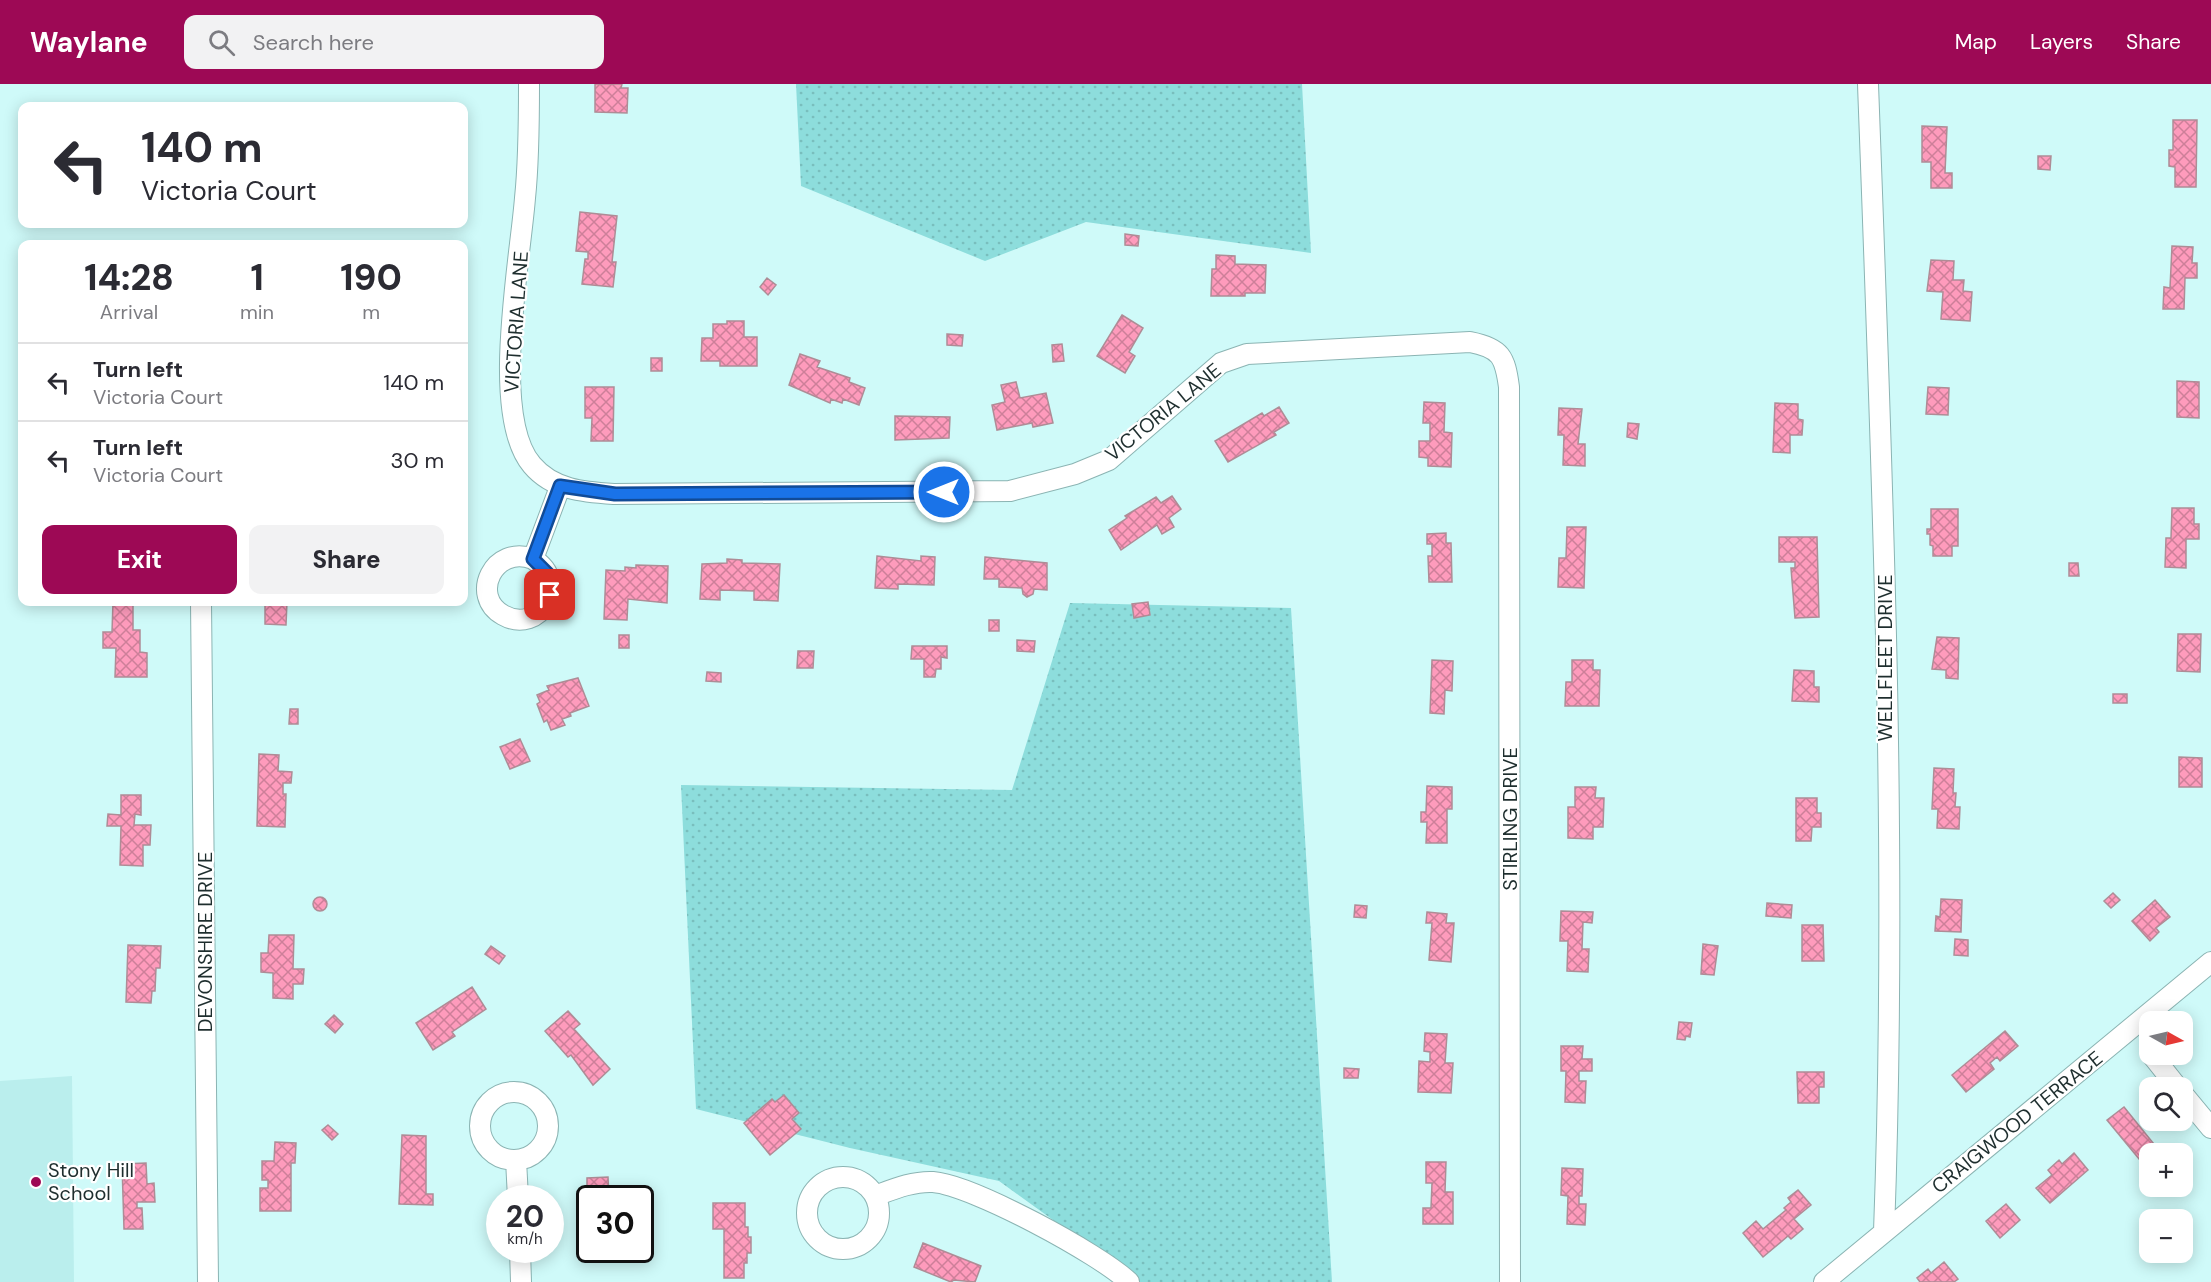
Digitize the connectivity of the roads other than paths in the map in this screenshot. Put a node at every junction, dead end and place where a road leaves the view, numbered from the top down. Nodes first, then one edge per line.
1 (529, 84) edge
2 (1868, 84) edge
3 (1503, 357) joint
4 (560, 486) junction
5 (533, 559) dead end
6 (201, 606) edge
7 (2211, 962) edge
8 (2130, 1029) junction
9 (2139, 1040) edge
10 (2159, 1065) edge
11 (2169, 1077) edge
12 (2193, 1106) edge
13 (2211, 1128) edge
14 (516, 1160) dead end
15 (517, 1185) edge
16 (875, 1196) dead end
17 (1884, 1232) junction
18 (520, 1263) edge
19 (208, 1282) edge
20 (521, 1282) edge
21 (1129, 1282) edge
22 (1510, 1282) edge
23 (1824, 1282) edge

1 - 4 street, VICTORIA LANE
2 - 17 street, WELLFLEET DRIVE
3 - 4 street, VICTORIA LANE
3 - 22 street, STIRLING DRIVE
4 - 5 street
6 - 19 street, DEVONSHIRE DRIVE
7 - 8 street, CRAIGWOOD TERRACE
8 - 9 street
8 - 17 street, CRAIGWOOD TERRACE
10 - 11 street
12 - 13 street
14 - 15 street
16 - 21 street
17 - 23 street, CRAIGWOOD TERRACE
18 - 20 street

